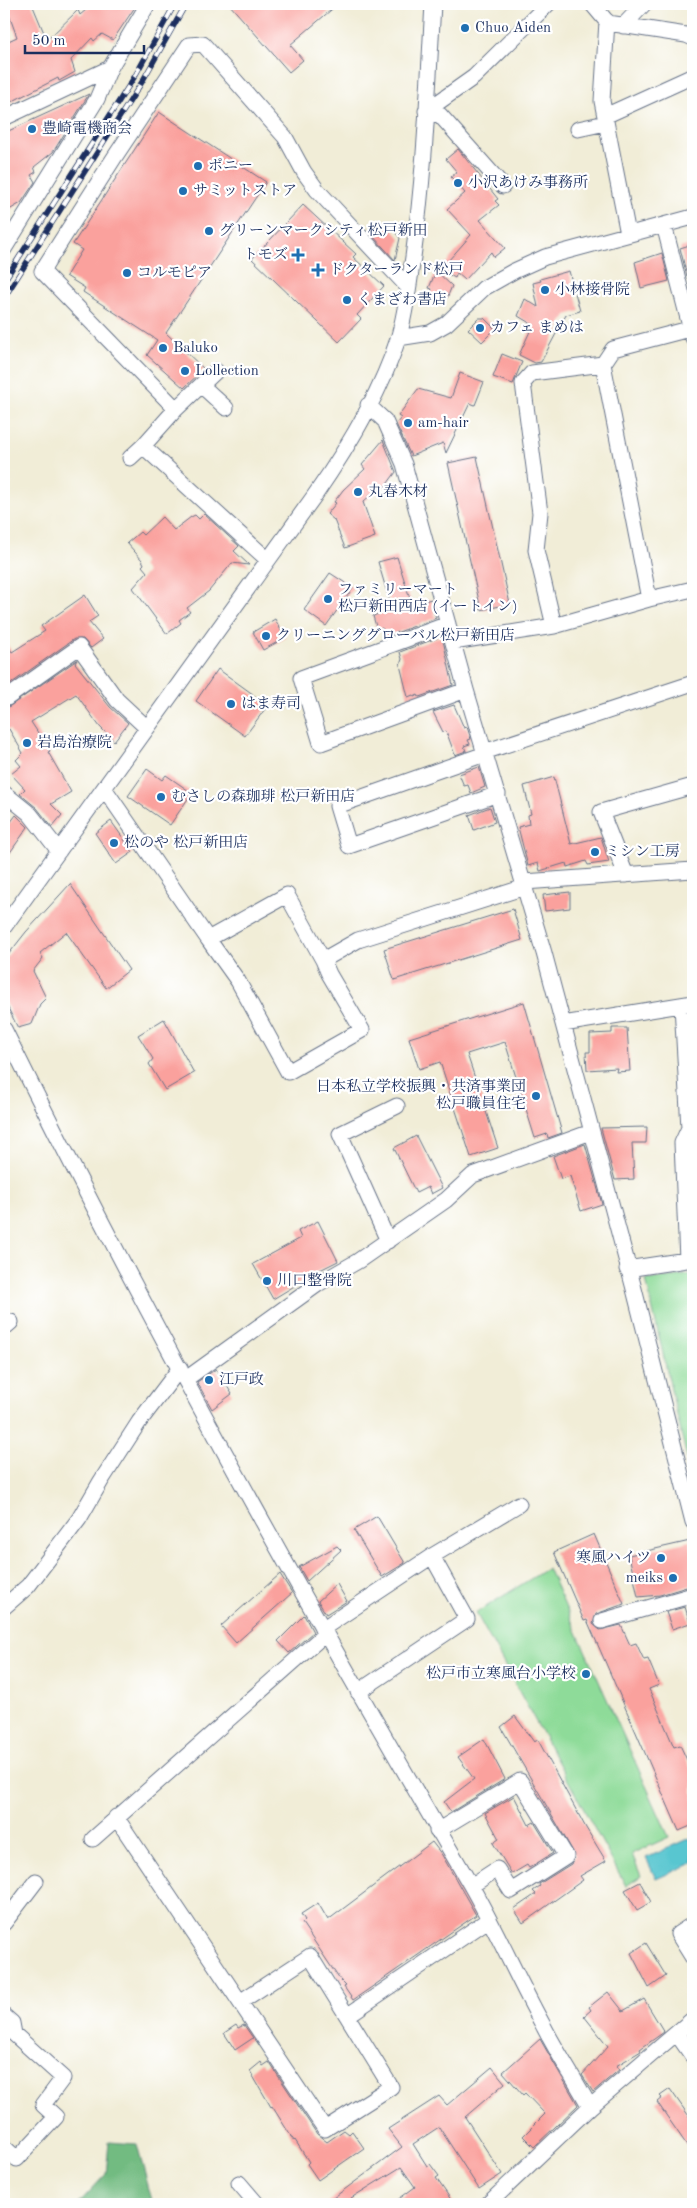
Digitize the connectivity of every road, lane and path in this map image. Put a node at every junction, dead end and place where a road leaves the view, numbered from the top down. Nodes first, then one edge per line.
1 (148, 4) edge
2 (433, 4) edge
3 (548, 4) edge
4 (592, 4) edge
5 (644, 4) edge
6 (607, 21) junction
7 (623, 26) junction
8 (693, 38) edge
9 (110, 68) junction
10 (693, 76) edge
11 (426, 111) junction
12 (4, 118) edge
13 (606, 120) junction
14 (578, 129) dead end
15 (503, 186) dead end
16 (693, 217) edge
17 (664, 225) junction
18 (628, 234) junction
19 (4, 249) edge
20 (408, 287) junction
21 (693, 331) edge
22 (398, 338) junction
23 (603, 364) junction
24 (216, 370) dead end
25 (201, 385) junction
26 (368, 405) junction
27 (226, 408) dead end
28 (176, 409) junction
29 (143, 446) junction
30 (130, 458) dead end
31 (268, 560) junction
32 (693, 589) edge
33 (649, 599) junction
34 (448, 624) junction
35 (554, 626) junction
36 (454, 642) junction
37 (693, 683) edge
38 (466, 690) junction
39 (4, 693) edge
40 (147, 728) junction
41 (485, 753) junction
42 (693, 786) edge
43 (104, 788) junction
44 (4, 793) edge
45 (498, 794) junction
46 (59, 851) junction
47 (693, 870) edge
48 (626, 875) junction
49 (525, 885) junction
50 (4, 927) edge
51 (208, 939) junction
52 (324, 960) junction
53 (688, 1004) edge
54 (563, 1024) junction
55 (4, 1029) edge
56 (397, 1106) dead end
57 (691, 1128) edge
58 (592, 1132) junction
59 (388, 1241) junction
60 (690, 1259) edge
61 (628, 1269) junction
62 (183, 1373) junction
63 (519, 1504) dead end
64 (693, 1522) edge
65 (432, 1556) junction
66 (693, 1595) edge
67 (4, 1607) edge
68 (602, 1622) dead end
69 (324, 1631) junction
70 (358, 1692) junction
71 (116, 1817) junction
72 (437, 1831) junction
73 (93, 1839) dead end
74 (36, 1882) dead end
75 (471, 1886) junction
76 (488, 1920) junction
77 (4, 1923) edge
78 (693, 1924) edge
79 (693, 1958) edge
80 (240, 2002) junction
81 (4, 2016) edge
82 (347, 2016) junction
83 (693, 2020) edge
84 (677, 2034) junction
85 (693, 2057) edge
86 (590, 2107) junction
87 (4, 2147) edge
88 (239, 2182) dead end
89 (496, 2201) edge
90 (257, 2204) edge

1 - 9 street
2 - 11 street
3 - 11 street
4 - 6 street
5 - 7 street
6 - 7 street
6 - 13 street
7 - 8 street
9 - 12 street
9 - 19 street
10 - 13 street
11 - 15 street
11 - 20 street
13 - 14 street
13 - 18 street
16 - 17 street
17 - 18 street
17 - 21 street
18 - 22 street
20 - 22 street
20 - 28 street
21 - 23 street
22 - 26 street
23 - 33 street
23 - 35 street
24 - 25 street
25 - 27 street
25 - 28 street
26 - 31 street
26 - 34 street
28 - 29 street
29 - 30 street
29 - 31 street
31 - 40 street
32 - 33 street
33 - 35 street
34 - 36 street
34 - 38 street
35 - 36 street
36 - 38 street
37 - 41 street
38 - 41 street
39 - 40 street
40 - 43 street
41 - 45 street
41 - 45 street
42 - 48 street
43 - 46 street
43 - 51 street
44 - 46 street
45 - 49 street
46 - 50 street
47 - 48 street
48 - 49 street
49 - 52 street
49 - 54 street
51 - 52 street
51 - 52 street
53 - 54 street
53 - 57 street
54 - 58 street
55 - 62 street
56 - 59 street
57 - 60 street
58 - 59 street
58 - 61 street
59 - 62 street
60 - 61 street
61 - 64 street
62 - 67 street
62 - 69 street
63 - 65 street
65 - 69 street
65 - 70 street
66 - 68 street
69 - 70 street
69 - 71 street
70 - 72 street
71 - 73 street
71 - 80 street
72 - 75 street
72 - 75 street
74 - 77 street
75 - 76 street
76 - 82 street
76 - 86 street
78 - 79 street
80 - 82 street
80 - 82 street
81 - 87 street
83 - 84 street
84 - 85 street
84 - 86 street
86 - 89 street
88 - 90 street

